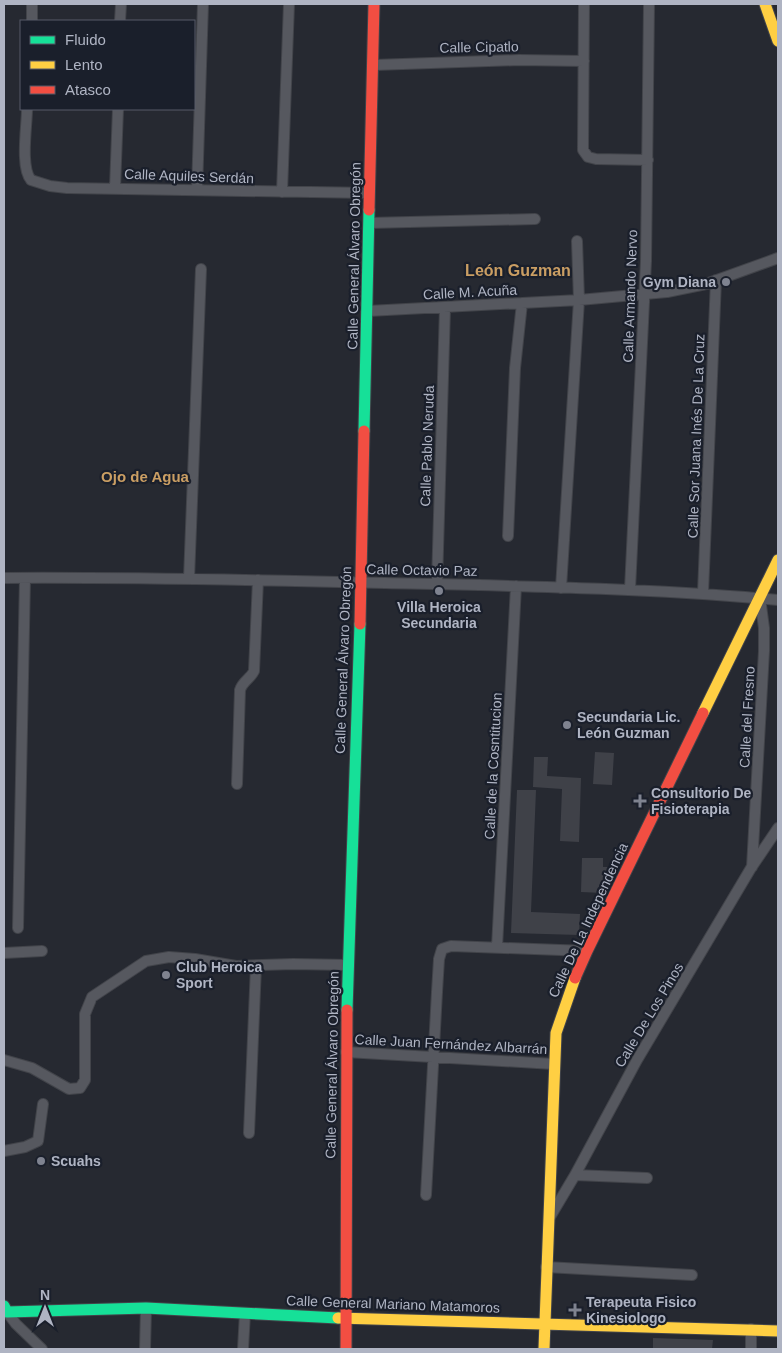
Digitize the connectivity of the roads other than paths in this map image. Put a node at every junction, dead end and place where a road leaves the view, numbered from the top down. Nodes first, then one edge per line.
1 (32, 4) edge
2 (121, 4) edge
3 (203, 4) edge
4 (289, 4) edge
5 (374, 4) edge
6 (584, 4) edge
7 (649, 4) edge
8 (765, 4) edge
9 (32, 20) edge
10 (120, 20) edge
11 (778, 41) edge
12 (584, 62) junction
13 (374, 65) junction
14 (27, 110) edge
15 (118, 110) edge
16 (648, 160) junction
17 (115, 188) junction
18 (197, 190) junction
19 (282, 192) junction
20 (369, 193) junction
21 (535, 219) dead end
22 (369, 223) junction
23 (577, 241) dead end
24 (778, 258) edge
25 (202, 269) dead end
26 (716, 280) junction
27 (644, 293) junction
28 (579, 300) junction
29 (522, 303) junction
30 (445, 308) junction
31 (368, 311) junction
32 (508, 536) dead end
33 (778, 560) edge
34 (4, 578) edge
35 (25, 578) junction
36 (189, 579) junction
37 (258, 580) junction
38 (361, 582) junction
39 (437, 584) junction
40 (516, 586) junction
41 (561, 588) junction
42 (630, 589) junction
43 (703, 593) junction
44 (760, 598) junction
45 (778, 600) edge
46 (237, 784) dead end
47 (778, 828) edge
48 (752, 868) junction
49 (18, 928) dead end
50 (497, 948) junction
51 (42, 951) dead end
52 (587, 951) junction
53 (4, 953) edge
54 (349, 965) junction
55 (256, 966) junction
56 (346, 1052) junction
57 (433, 1056) junction
58 (4, 1060) edge
59 (554, 1064) junction
60 (43, 1104) dead end
61 (249, 1133) dead end
62 (4, 1151) edge
63 (575, 1175) junction
64 (647, 1178) dead end
65 (426, 1194) dead end
66 (548, 1220) junction
67 (546, 1267) junction
68 (692, 1275) dead end
69 (146, 1308) junction
70 (5, 1310) edge
71 (245, 1313) junction
72 (346, 1318) junction
73 (544, 1324) junction
74 (751, 1330) junction
75 (778, 1331) edge
76 (42, 1349) edge
77 (144, 1349) edge
78 (243, 1349) edge
79 (346, 1349) edge
80 (544, 1349) edge
81 (751, 1349) edge

1 - 9 street
2 - 10 street
3 - 18 street
4 - 19 street
5 - 13 street, Calle General Álvaro Obregón
6 - 12 street
7 - 16 street, Calle Armando Nervo
8 - 11 street
12 - 13 street, Calle Cipatlo
12 - 16 street
13 - 20 street, Calle General Álvaro Obregón
14 - 17 street, Calle Aquiles Serdán
15 - 17 street
16 - 27 street, Calle Armando Nervo
17 - 18 street, Calle Aquiles Serdán
18 - 19 street, Calle Aquiles Serdán
19 - 20 street, Calle Aquiles Serdán
20 - 22 street, Calle General Álvaro Obregón
21 - 22 street
22 - 31 street, Calle General Álvaro Obregón
23 - 28 street
24 - 26 street, Calle M. Acuña
25 - 36 street
26 - 27 street, Calle M. Acuña
26 - 43 street, Calle Sor Juana Inés De La Cruz
27 - 28 street, Calle M. Acuña
27 - 42 street, Calle Armando Nervo
28 - 29 street, Calle M. Acuña
28 - 41 street
29 - 30 street, Calle M. Acuña
29 - 32 street
30 - 31 street, Calle M. Acuña
30 - 39 street, Calle Pablo Neruda
31 - 38 street, Calle General Álvaro Obregón
33 - 44 street, Calle De La Independencia
34 - 35 street, Calle Octavio Paz
35 - 36 street, Calle Octavio Paz
35 - 49 street
36 - 37 street, Calle Octavio Paz
37 - 38 street, Calle Octavio Paz
37 - 46 street
38 - 39 street, Calle Octavio Paz
38 - 54 street, Calle General Álvaro Obregón
39 - 40 street, Calle Octavio Paz
40 - 41 street, Calle Octavio Paz
40 - 50 street, Calle de la Cosntitucion
41 - 42 street, Calle Octavio Paz
42 - 43 street, Calle Octavio Paz
43 - 44 street, Calle Octavio Paz
44 - 45 street, Calle Octavio Paz
44 - 48 street, Calle del Fresno
44 - 52 street, Calle De La Independencia
47 - 48 street, Calle De Los Pinos
48 - 63 street, Calle De Los Pinos
50 - 52 street
50 - 57 street
51 - 53 street
52 - 59 street, Calle De La Independencia
54 - 55 street
54 - 56 street, Calle General Álvaro Obregón
55 - 58 street
55 - 61 street
56 - 57 street, Calle Juan Fernández Albarrán
56 - 72 street, Calle General Álvaro Obregón
57 - 59 street, Calle Juan Fernández Albarrán
57 - 65 street
59 - 66 street, Calle De La Independencia
60 - 62 street
63 - 64 street
63 - 66 street, Calle De Los Pinos
66 - 67 street, Calle De La Independencia
67 - 68 street
67 - 73 street, Calle De La Independencia
69 - 70 street, Calle General Mariano Matamoros
69 - 71 street, Calle General Mariano Matamoros
69 - 77 street
70 - 76 street
71 - 72 street, Calle General Mariano Matamoros
71 - 78 street
72 - 73 street, Calle General Mariano Matamoros
72 - 79 street, Calle General Álvaro Obregón
73 - 74 street, Calle General Mariano Matamoros
73 - 80 street
74 - 75 street, Calle General Mariano Matamoros
74 - 81 street

